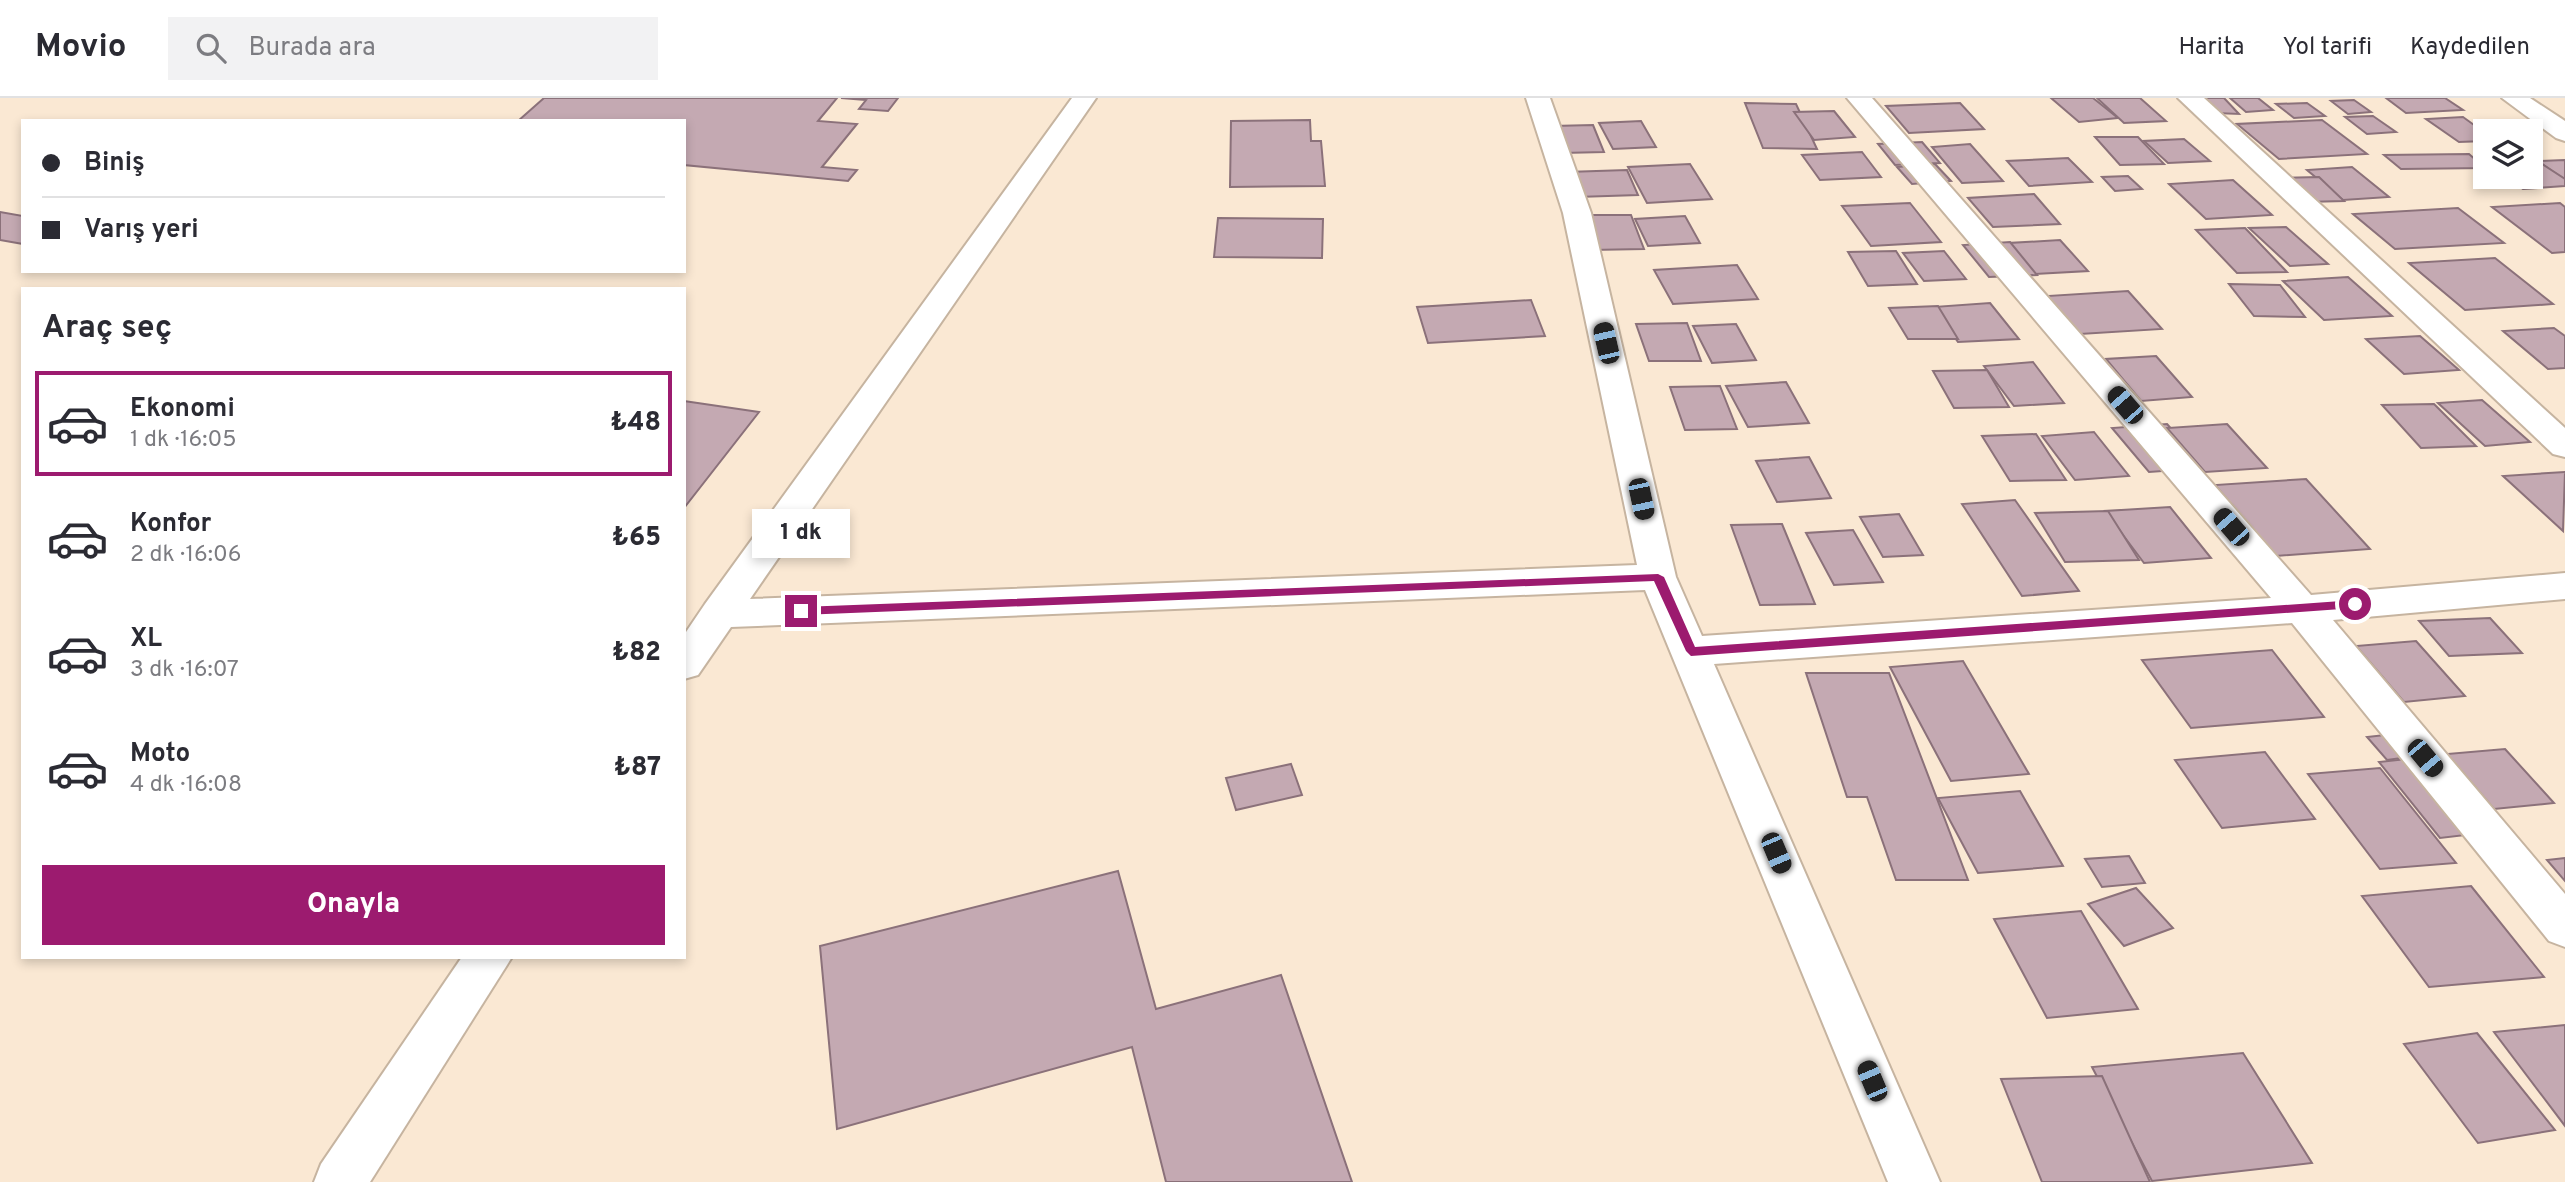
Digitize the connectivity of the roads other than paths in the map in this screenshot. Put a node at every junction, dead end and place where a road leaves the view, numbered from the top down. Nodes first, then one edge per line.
1 (1084, 98) edge
2 (1538, 98) edge
3 (1859, 98) edge
4 (2190, 98) edge
5 (2514, 98) edge
6 (2565, 133) edge
7 (2565, 446) edge
8 (1658, 577) junction
9 (2565, 586) edge
10 (2302, 609) junction
11 (718, 614) junction
12 (1691, 651) junction
13 (686, 662) edge
14 (2565, 927) edge
15 (488, 959) edge
16 (340, 1182) edge
17 (1914, 1182) edge

1 - 11 street
2 - 8 street
3 - 10 street
4 - 7 street
5 - 6 street
8 - 11 street
8 - 12 street
9 - 10 street
10 - 12 street
10 - 14 street
11 - 13 street
12 - 17 street
15 - 16 street

